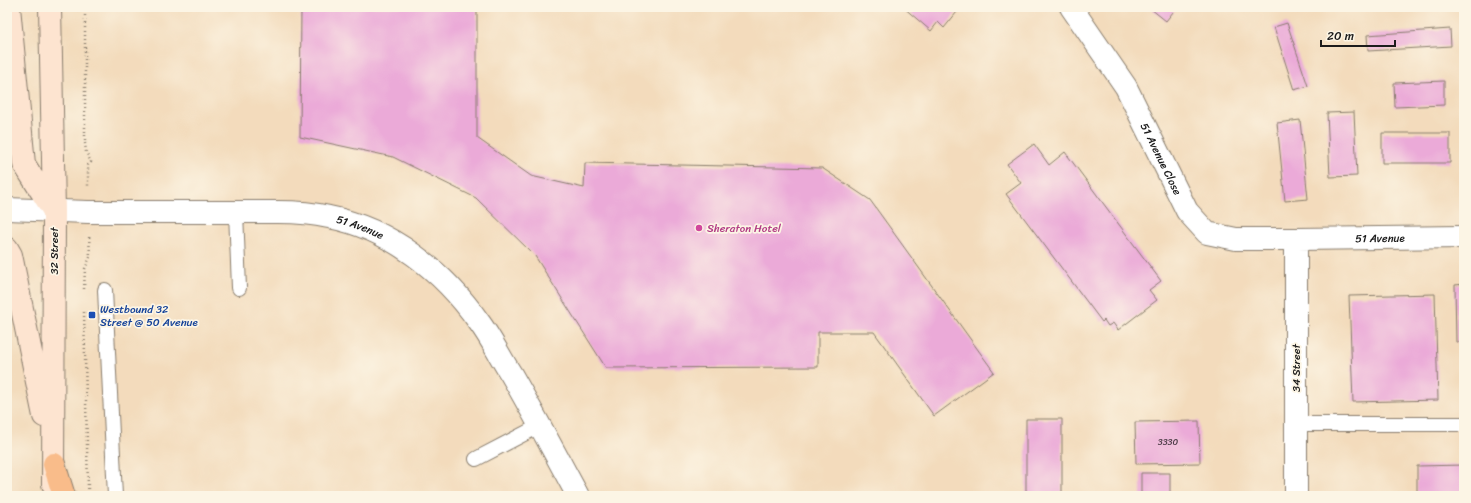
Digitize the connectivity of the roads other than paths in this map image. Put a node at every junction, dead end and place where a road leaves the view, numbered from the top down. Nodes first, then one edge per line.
1 (8, 7) edge
2 (50, 7) edge
3 (1071, 7) edge
4 (7, 210) edge
5 (54, 211) junction
6 (236, 212) junction
7 (1464, 237) edge
8 (1296, 239) junction
9 (7, 248) edge
10 (239, 288) dead end
11 (105, 290) dead end
12 (1296, 424) junction
13 (1464, 424) edge
14 (541, 425) junction
15 (476, 459) dead end
16 (54, 464) junction
17 (53, 496) edge
18 (64, 496) edge
19 (115, 496) edge
20 (578, 496) edge
21 (1296, 496) edge

1 - 5 main road
2 - 5 main road, 32 Street
3 - 8 street, 51 Avenue Close
4 - 5 street, 51 Avenue
5 - 6 street, 51 Avenue
5 - 16 main road, 32 Street
6 - 10 lane
6 - 14 street, 51 Avenue
7 - 8 street, 51 Avenue
8 - 12 street, 34 Street
9 - 16 main road
11 - 19 lane
12 - 13 lane
12 - 21 street, 34 Street
14 - 15 lane
14 - 20 street, 51 Avenue
16 - 17 main road, 32 Street
16 - 18 main road

